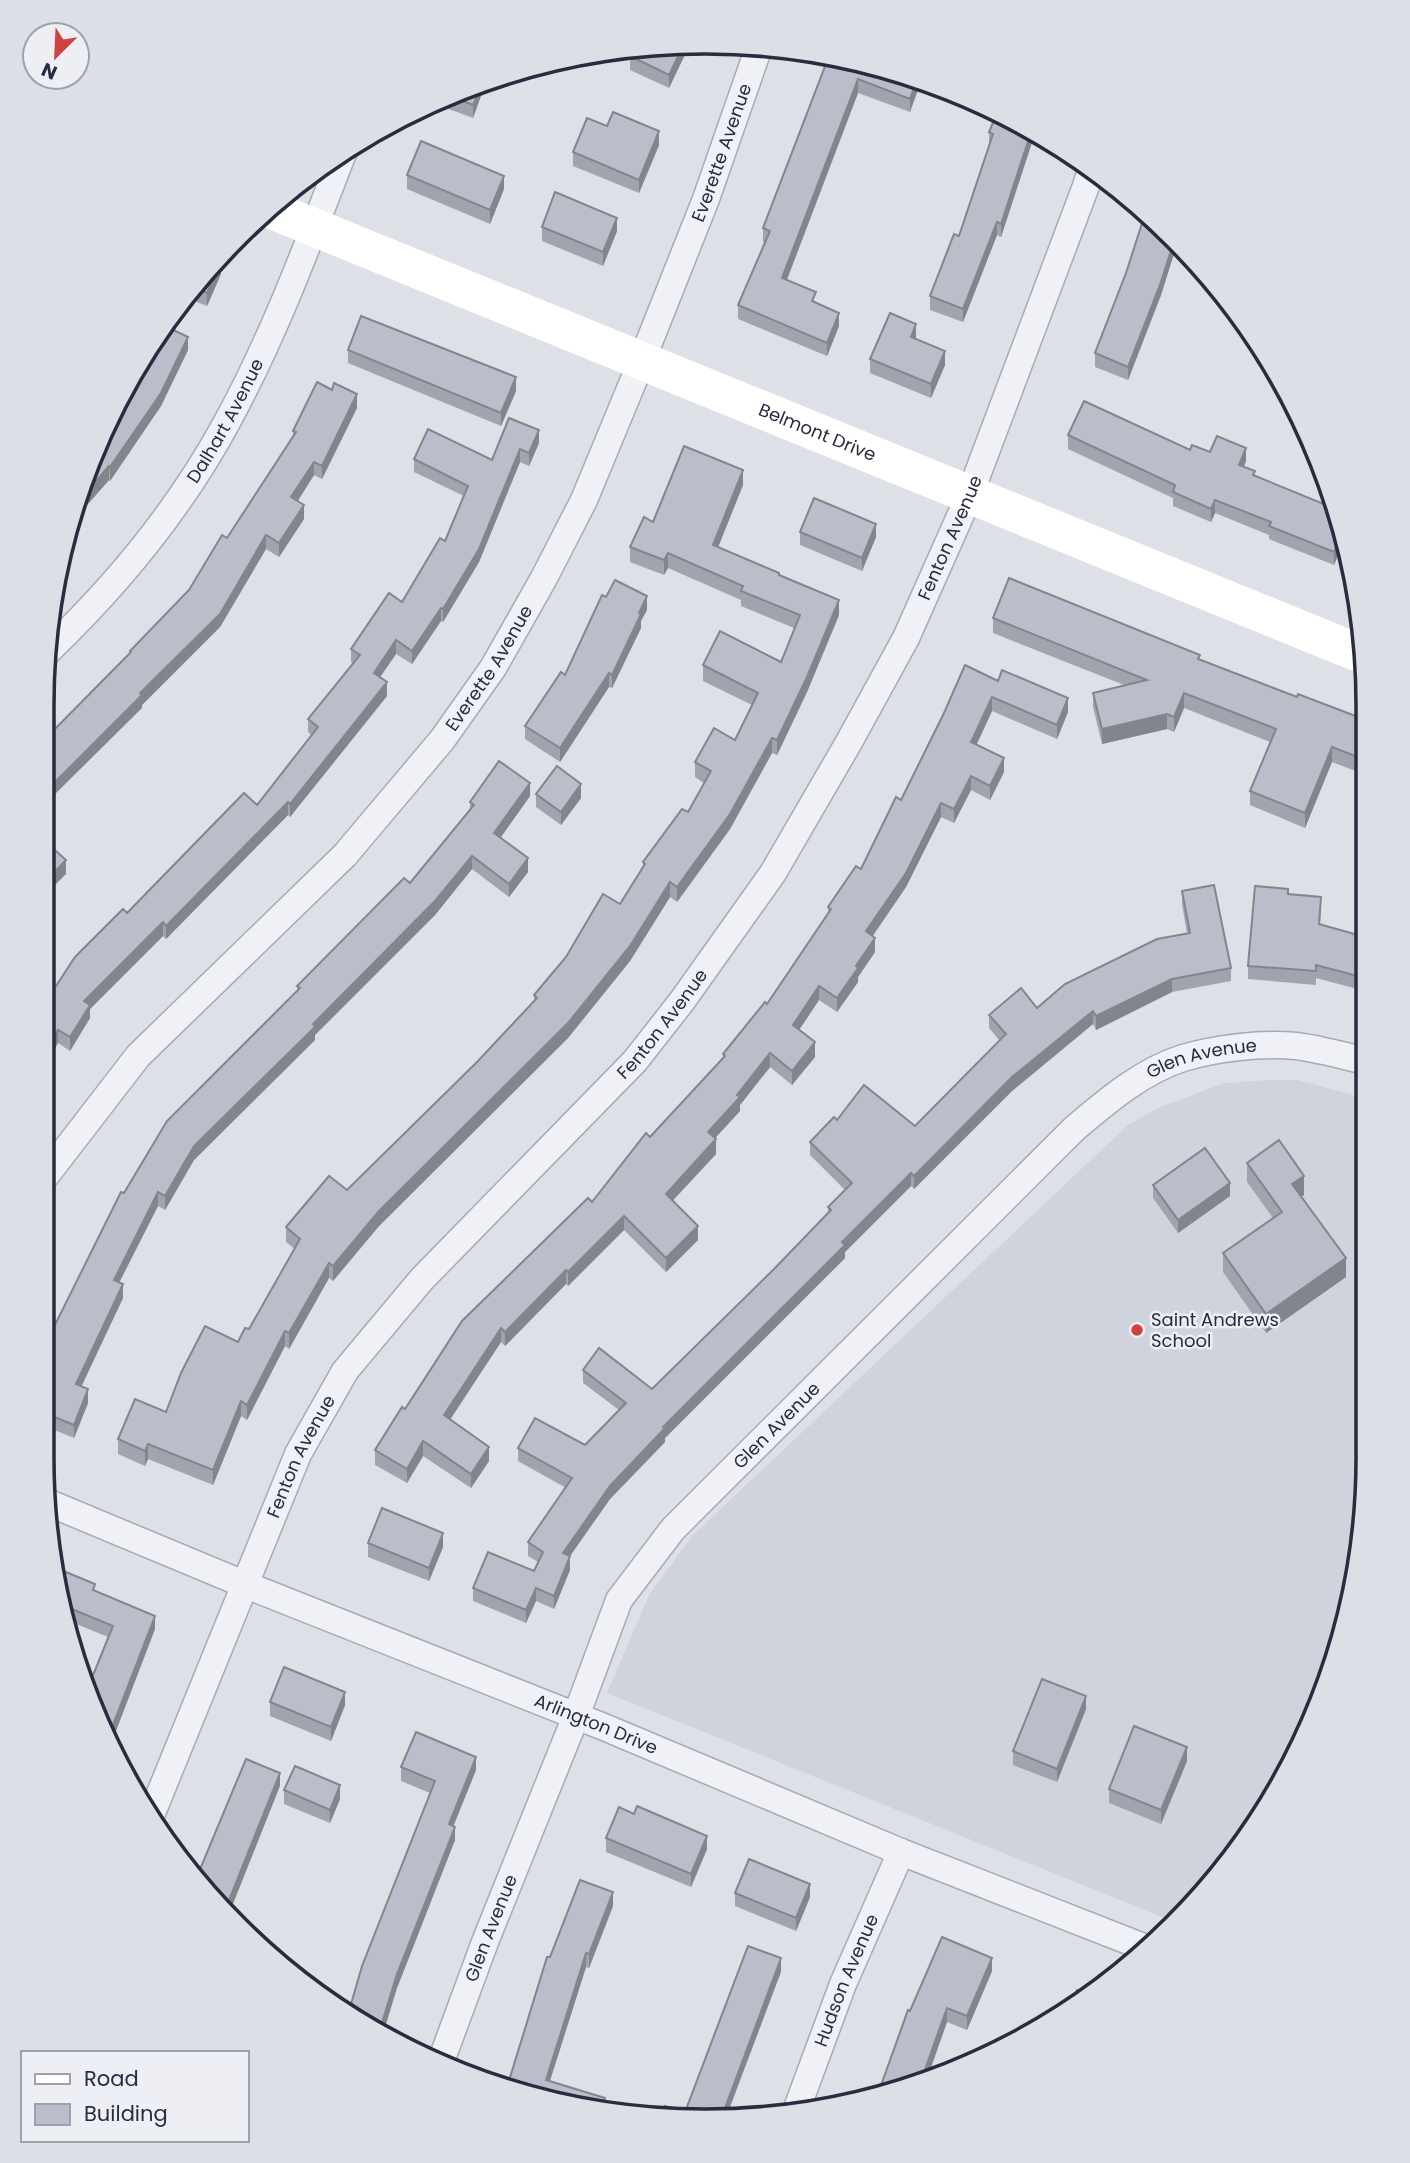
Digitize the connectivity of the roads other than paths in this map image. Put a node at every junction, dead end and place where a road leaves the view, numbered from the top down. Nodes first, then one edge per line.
1 (756, 57) edge
2 (337, 168) edge
3 (1088, 179) edge
4 (279, 213) edge
5 (314, 228) junction
6 (642, 360) junction
7 (970, 494) junction
8 (58, 640) edge
9 (1353, 651) edge
10 (1356, 1059) edge
11 (54, 1165) edge
12 (56, 1506) edge
13 (246, 1585) junction
14 (576, 1716) junction
15 (155, 1806) edge
16 (901, 1852) junction
17 (1137, 1944) edge
18 (444, 2054) edge
19 (800, 2101) edge

1 - 6 street, Everette Avenue
2 - 5 street, Dalhart Avenue
3 - 7 street, Fenton Avenue
4 - 5 street, Belmont Drive
5 - 6 street, Belmont Drive
5 - 8 street, Dalhart Avenue
6 - 7 street, Belmont Drive
6 - 11 street, Everette Avenue
7 - 9 street, Belmont Drive
7 - 13 street, Fenton Avenue
10 - 14 street, Glen Avenue
12 - 13 street, Arlington Drive
13 - 14 street, Arlington Drive
13 - 15 street, Fenton Avenue
14 - 16 street, Arlington Drive
14 - 18 street, Glen Avenue
16 - 17 street, Arlington Drive
16 - 19 street, Hudson Avenue

